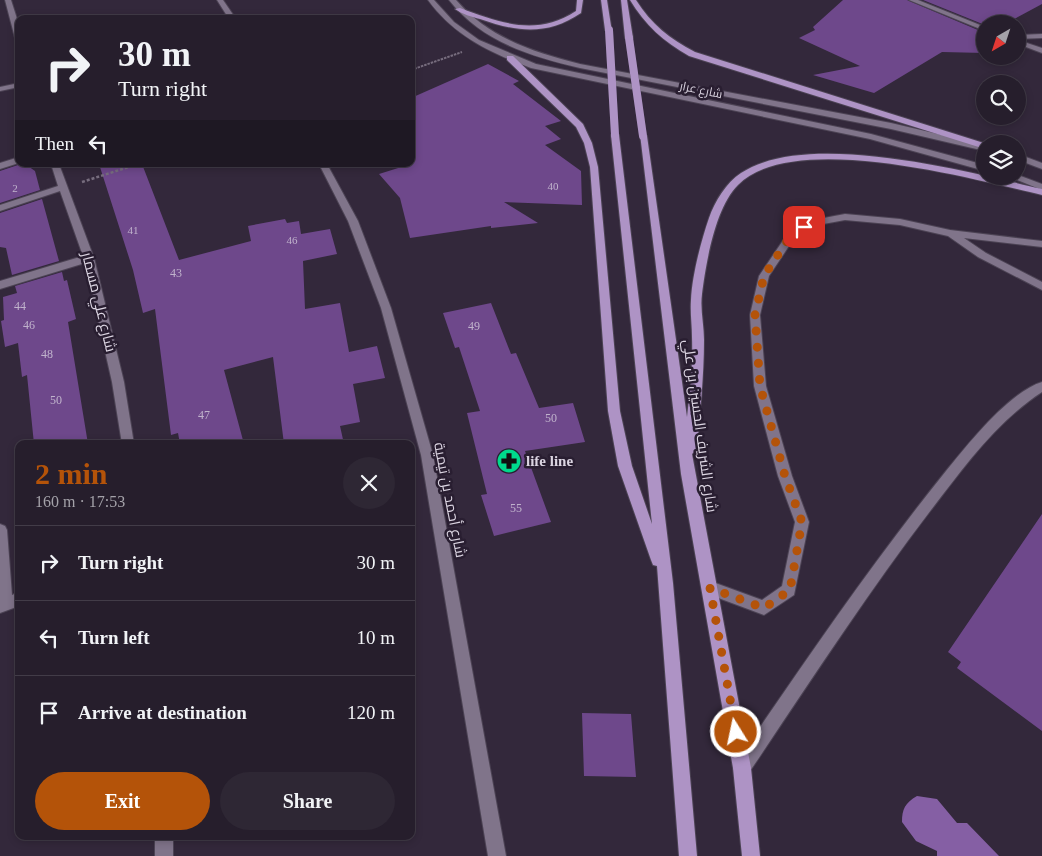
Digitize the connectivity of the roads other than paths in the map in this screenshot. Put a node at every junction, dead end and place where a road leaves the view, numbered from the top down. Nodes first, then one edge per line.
1 (8, 0) edge
2 (220, 0) edge
3 (431, 0) edge
4 (452, 0) edge
5 (580, 0) edge
6 (604, 0) edge
7 (624, 0) edge
8 (633, 0) edge
9 (912, 0) edge
10 (458, 9) junction
11 (230, 15) edge
12 (15, 24) edge
13 (976, 25) edge
14 (1042, 36) edge
15 (1026, 37) edge
16 (1026, 45) edge
17 (1042, 51) edge
18 (510, 58) junction
19 (15, 86) edge
20 (0, 89) edge
21 (976, 144) edge
22 (976, 145) edge
23 (1026, 160) edge
24 (15, 161) edge
25 (0, 166) edge
26 (976, 166) edge
27 (1042, 166) edge
28 (56, 167) edge
29 (325, 167) edge
30 (1026, 181) edge
31 (64, 187) junction
32 (1042, 187) edge
33 (1042, 192) edge
34 (0, 208) edge
35 (950, 233) junction
36 (1042, 244) edge
37 (89, 258) junction
38 (0, 284) edge
39 (1042, 286) edge
40 (1042, 386) edge
41 (127, 440) edge
42 (688, 474) junction
43 (0, 530) edge
44 (666, 583) junction
45 (710, 588) junction
46 (8, 603) edge
47 (742, 768) junction
48 (164, 840) edge
49 (164, 856) edge
50 (497, 856) edge
51 (688, 856) edge
52 (752, 856) edge

1 - 12 street
2 - 11 street
3 - 18 street, شارع عرار
4 - 10 street, شارع عرار
5 - 10 main road
6 - 44 main road, bridge
7 - 42 main road, شارع الشريف الحسين بن علي, bridge
8 - 21 main road
9 - 13 street
10 - 22 street, شارع عرار
14 - 15 street
16 - 17 street
18 - 26 street, شارع عرار
18 - 44 main road
19 - 20 street
23 - 27 street
24 - 25 street
28 - 31 street, شارع علي مسمار
29 - 50 street, شارع أحمد بن تيمية
30 - 32 street
31 - 34 street
31 - 37 street, شارع علي مسمار
33 - 42 main road
35 - 36 street
35 - 39 street
35 - 45 street
37 - 38 street
37 - 41 street, شارع علي مسمار
40 - 47 street
42 - 45 main road, شارع الشريف الحسين بن علي
43 - 46 street
44 - 51 main road
45 - 47 main road, شارع الشريف الحسين بن علي
47 - 52 main road, شارع الشريف الحسين بن علي
48 - 49 street

